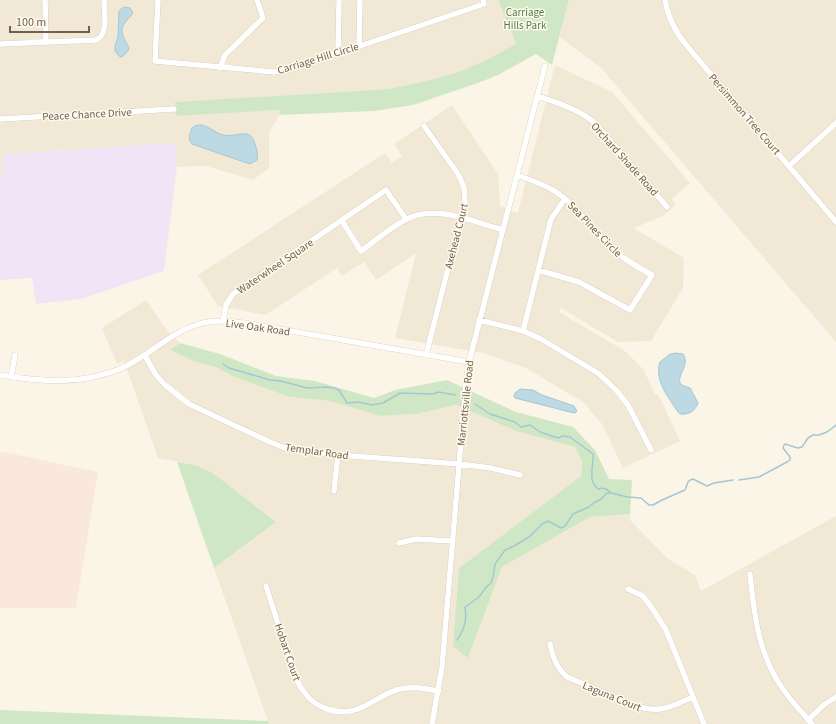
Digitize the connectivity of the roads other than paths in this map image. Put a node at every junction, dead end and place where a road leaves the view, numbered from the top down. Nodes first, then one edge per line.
1 (45, 0) edge
2 (104, 0) edge
3 (158, 0) edge
4 (257, 0) edge
5 (339, 0) edge
6 (360, 0) edge
7 (483, 0) edge
8 (665, 0) edge
9 (46, 42) junction
10 (0, 44) edge
11 (359, 46) junction
12 (338, 54) junction
13 (545, 66) dead end
14 (220, 68) junction
15 (537, 96) junction
16 (174, 109) dead end
17 (0, 119) edge
18 (836, 123) edge
19 (424, 126) dead end
20 (789, 166) junction
21 (517, 175) junction
22 (566, 199) junction
23 (667, 206) dead end
24 (461, 218) junction
25 (406, 220) junction
26 (342, 221) junction
27 (836, 222) edge
28 (503, 230) junction
29 (538, 270) junction
30 (479, 320) junction
31 (223, 321) junction
32 (523, 331) junction
33 (15, 354) dead end
34 (426, 355) junction
35 (145, 356) junction
36 (468, 362) junction
37 (0, 375) edge
38 (11, 377) junction
39 (651, 450) dead end
40 (338, 455) junction
41 (459, 464) junction
42 (520, 475) dead end
43 (334, 491) dead end
44 (453, 541) junction
45 (399, 543) dead end
46 (750, 574) dead end
47 (266, 586) dead end
48 (628, 589) dead end
49 (550, 644) dead end
50 (439, 691) junction
51 (693, 697) junction
52 (836, 697) edge
53 (810, 722) edge
54 (432, 724) edge
55 (704, 724) edge

1 - 9 street
2 - 9 street
3 - 14 street, Carriage Hill Circle
4 - 14 street
5 - 12 street
6 - 11 street
7 - 11 street, Carriage Hill Circle
8 - 20 street, Persimmon Tree Court
9 - 10 street
11 - 12 street, Carriage Hill Circle
12 - 14 street, Carriage Hill Circle
13 - 15 street, Marriottsville Road
15 - 21 street, Marriottsville Road
15 - 23 street, Orchard Shade Road
16 - 17 street, Peace Chance Drive
18 - 20 street
19 - 24 street, Axehead Court
20 - 27 street, Persimmon Tree Court
21 - 22 street, Sea Pines Circle
21 - 28 street, Marriottsville Road
22 - 29 street
22 - 29 street, Sea Pines Circle
24 - 25 street
24 - 28 street
24 - 34 street, Axehead Court
25 - 26 street
25 - 26 street, Waterwheel Square
26 - 31 street, Waterwheel Square
28 - 30 street, Marriottsville Road
29 - 32 street
30 - 32 street
30 - 36 street, Marriottsville Road
31 - 34 street, Live Oak Road
31 - 35 street, Live Oak Road
32 - 39 street
33 - 38 street
34 - 36 street, Live Oak Road
35 - 38 street, Live Oak Road
35 - 40 street, Templar Road
36 - 41 street, Marriottsville Road
37 - 38 street, Live Oak Road
40 - 41 street, Templar Road
40 - 43 street
41 - 42 street, Templar Road
41 - 44 street, Marriottsville Road
44 - 45 street
44 - 50 street, Marriottsville Road
46 - 53 street
47 - 50 street, Hobart Court
48 - 51 street
49 - 51 street, Laguna Court
50 - 54 street, Marriottsville Road
51 - 55 street
52 - 53 street

